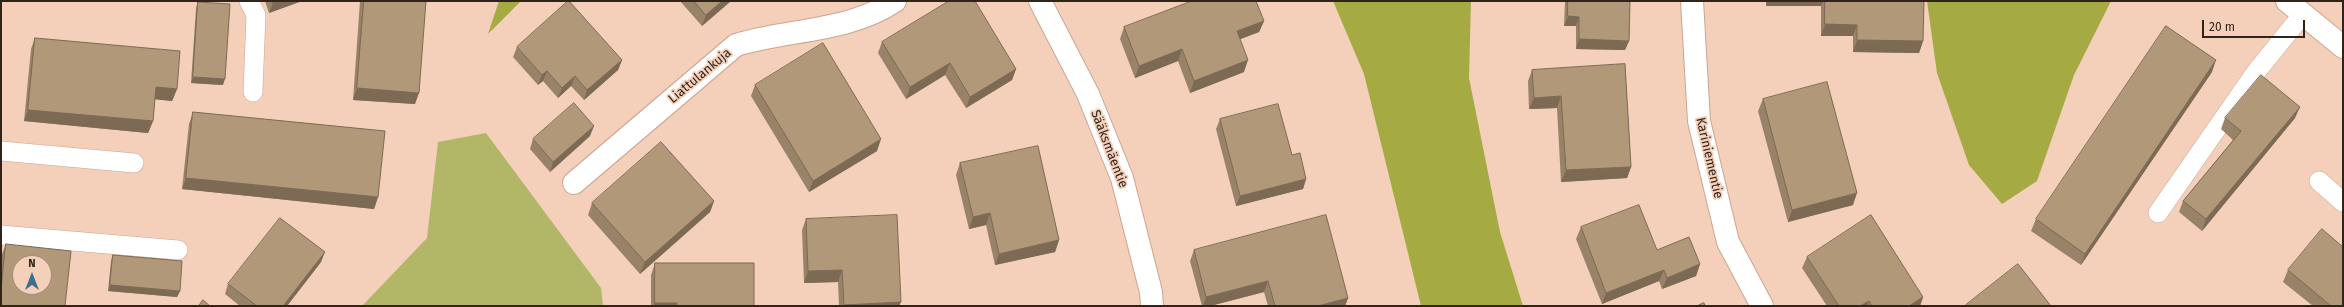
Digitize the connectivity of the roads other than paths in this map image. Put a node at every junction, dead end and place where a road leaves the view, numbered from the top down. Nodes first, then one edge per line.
1 (249, 1) edge
2 (894, 1) edge
3 (1040, 1) edge
4 (1692, 1) edge
5 (2295, 8) edge
6 (2343, 47) edge
7 (253, 92) dead end
8 (1, 151) edge
9 (134, 163) dead end
10 (2319, 181) dead end
11 (574, 183) dead end
12 (2343, 202) edge
13 (2158, 213) dead end
14 (1, 235) edge
15 (178, 250) dead end
16 (1152, 306) edge
17 (1762, 306) edge

1 - 7 lane
2 - 11 street, Liattulankuja
3 - 16 street, Sääksmäentie
4 - 17 street, Kariniementie
5 - 6 street
5 - 13 lane
8 - 9 lane
10 - 12 lane
14 - 15 lane

